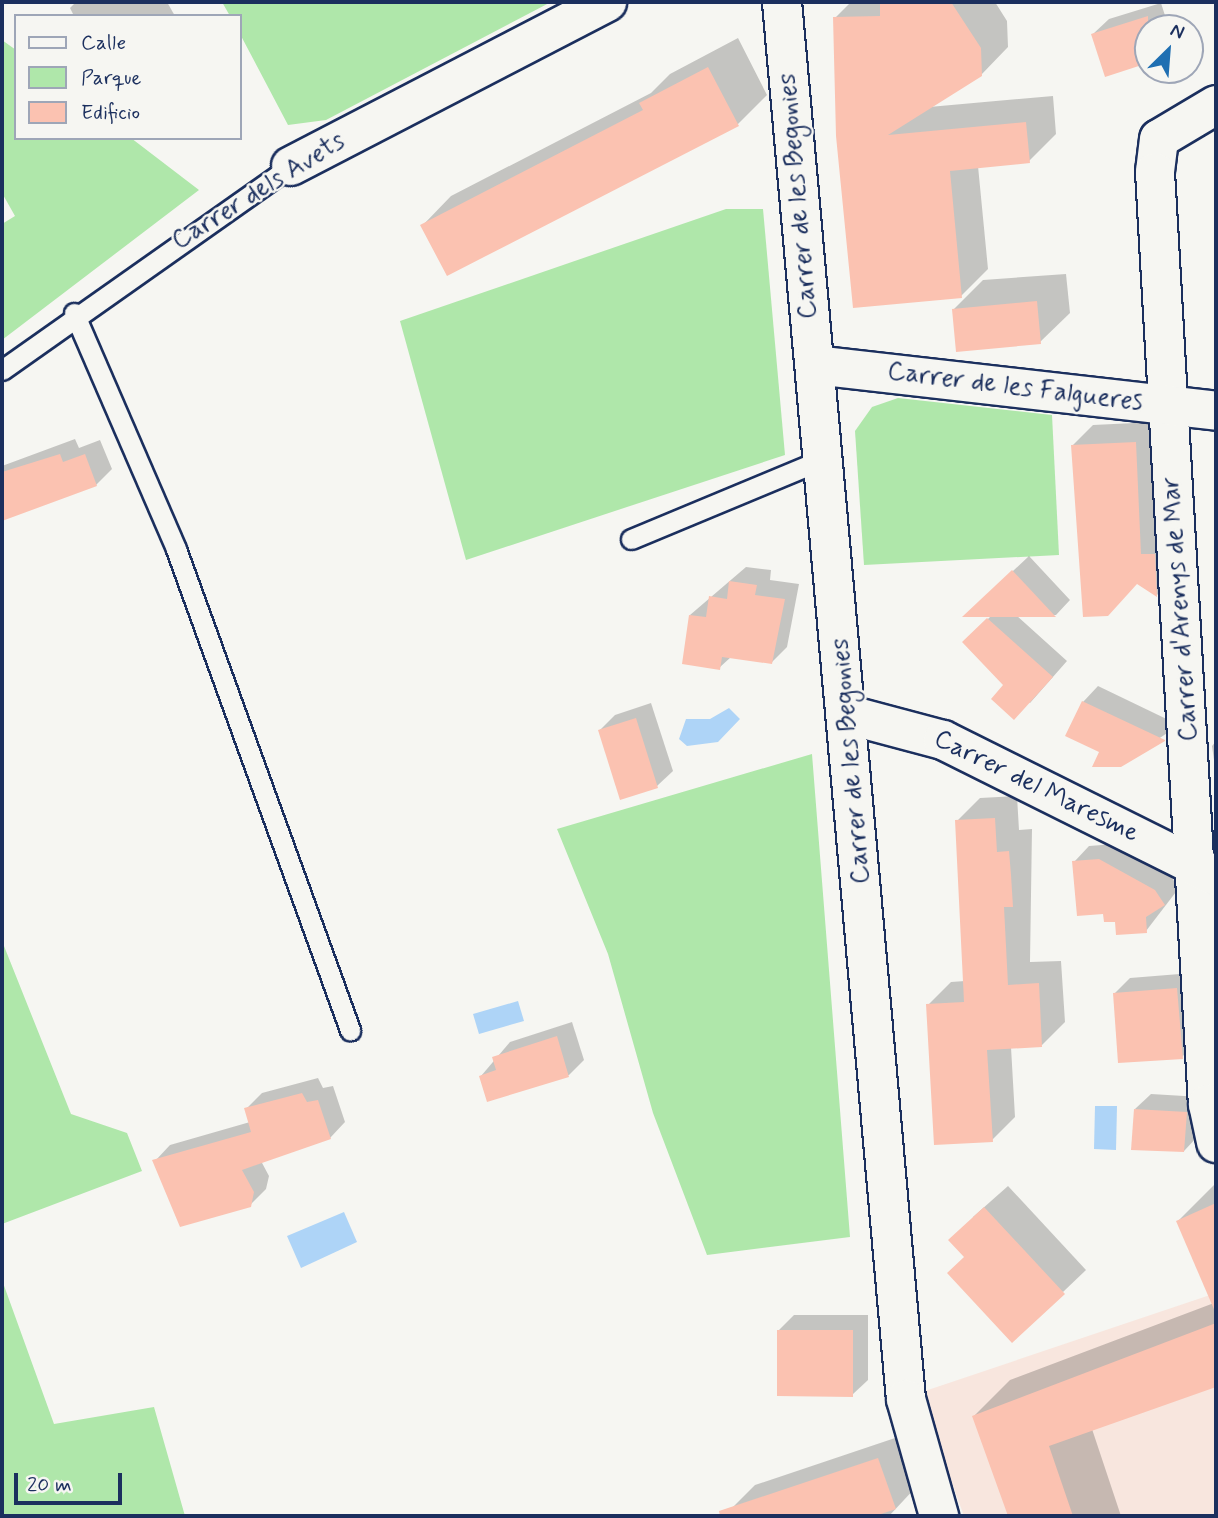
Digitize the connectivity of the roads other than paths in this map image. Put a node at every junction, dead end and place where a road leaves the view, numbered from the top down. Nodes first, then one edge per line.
1 (607, 2) edge
2 (782, 2) edge
3 (1216, 104) edge
4 (291, 166) joint
5 (74, 313) junction
6 (815, 365) junction
7 (2, 370) edge
8 (1168, 406) junction
9 (1216, 411) edge
10 (823, 459) junction
11 (631, 539) dead end
12 (849, 715) junction
13 (1207, 871) edge
14 (350, 1030) dead end
15 (1216, 1143) edge
16 (939, 1516) edge

1 - 4 street, Carrer dels Avets
2 - 6 street, Carrer de les Begonies
3 - 8 street, Carrer d'Arenys de Mar
4 - 5 lane, Carrer dels Avets
5 - 7 lane, Carrer dels Avets
5 - 14 lane
6 - 8 street, Carrer de les Falgueres
6 - 10 street, Carrer de les Begonies
8 - 9 street, Carrer de les Falgueres
8 - 13 street, Carrer d'Arenys de Mar
10 - 11 lane
10 - 12 street, Carrer de les Begonies
12 - 13 street, Carrer del Maresme
12 - 16 street, Carrer de les Begonies
13 - 15 street, Carrer d'Arenys de Mar

